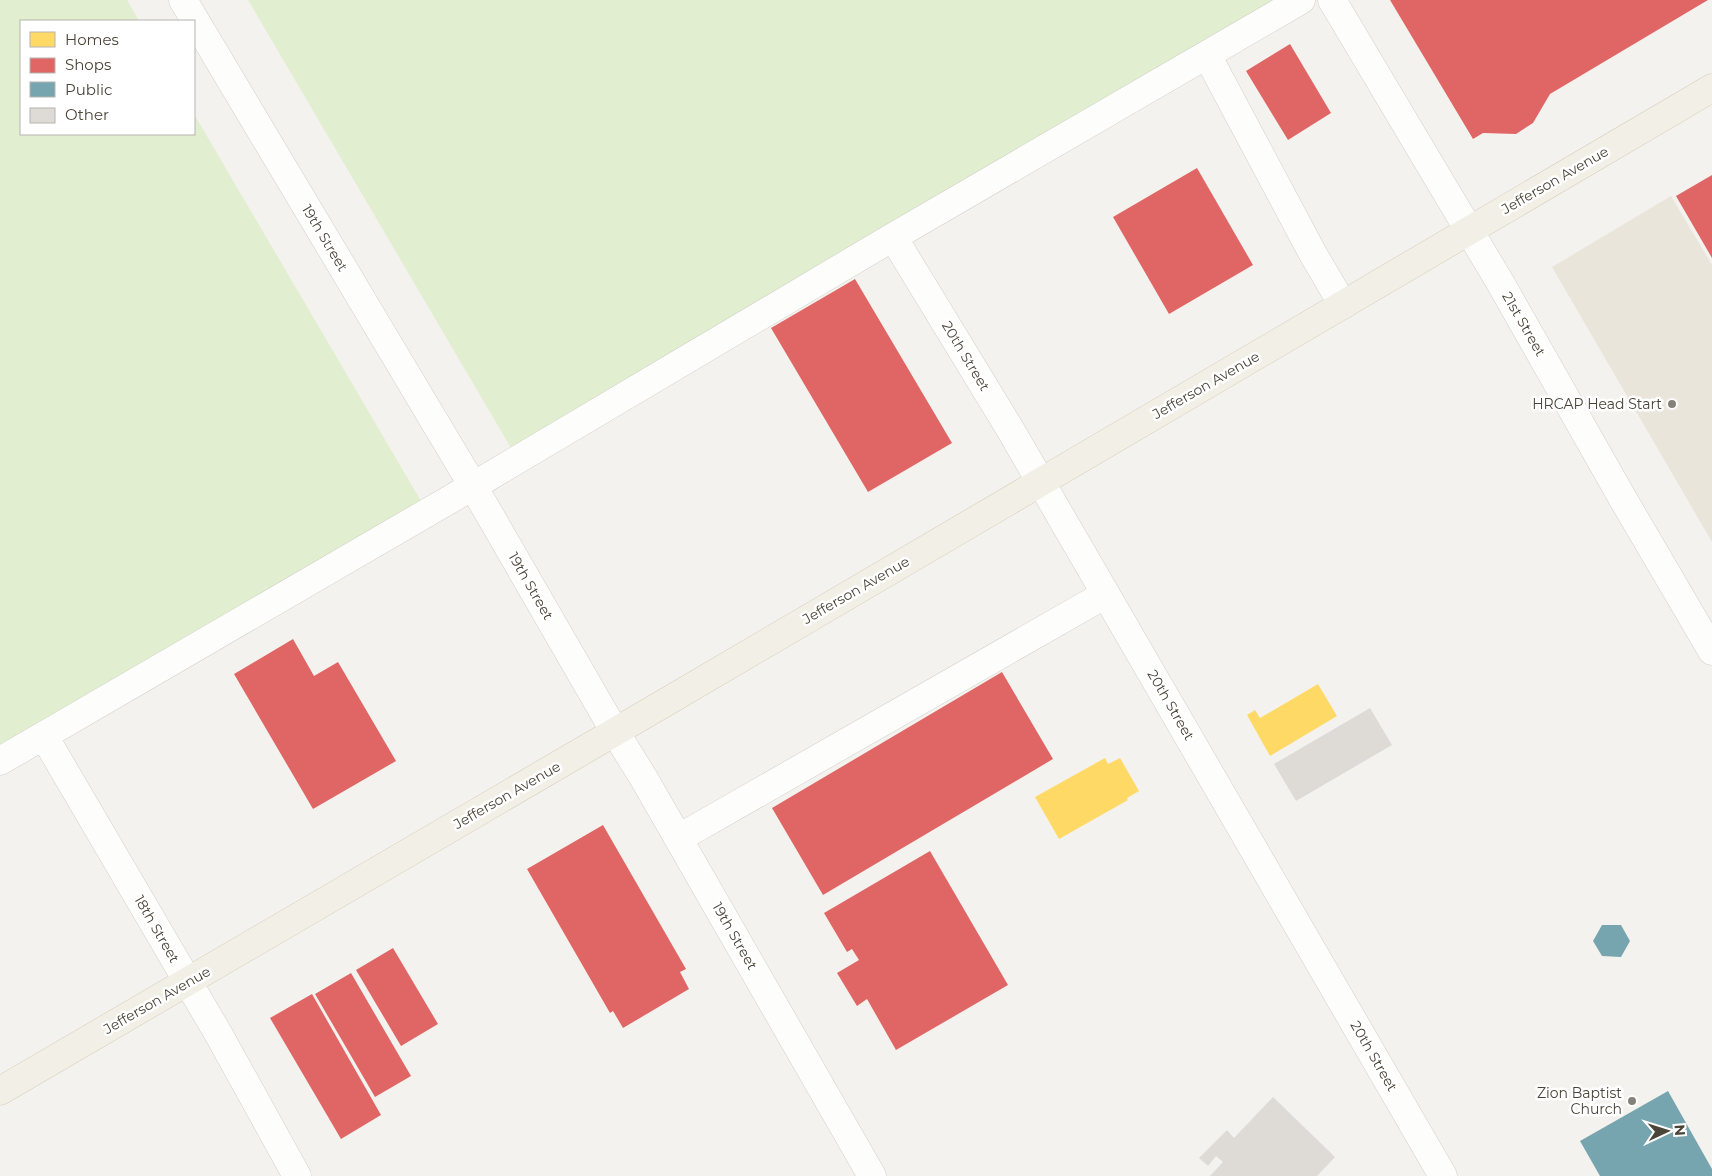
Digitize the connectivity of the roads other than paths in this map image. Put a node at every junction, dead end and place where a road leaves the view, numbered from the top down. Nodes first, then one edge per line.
1 (183, 0) edge
2 (1301, 0) edge
3 (1332, 0) edge
4 (195, 20) edge
5 (195, 20) edge
6 (1207, 55) junction
7 (1712, 88) edge
8 (1469, 231) junction
9 (894, 237) junction
10 (1343, 305) junction
11 (1041, 482) junction
12 (473, 486) junction
13 (1106, 594) junction
14 (1712, 651) edge
15 (615, 732) junction
16 (44, 736) junction
17 (0, 761) edge
18 (679, 838) junction
19 (188, 982) junction
20 (0, 1091) edge
21 (1439, 1174) edge
22 (297, 1176) edge
23 (872, 1176) edge

1 - 5 street, 19th Street
2 - 6 street
3 - 8 street, 21st Street
4 - 12 street, 19th Street
6 - 9 street
6 - 10 street
7 - 8 main road, Jefferson Avenue
8 - 10 main road, Jefferson Avenue
8 - 14 street, 21st Street
9 - 11 street, 20th Street
9 - 12 street
10 - 11 main road, Jefferson Avenue
11 - 13 street, 20th Street
11 - 15 main road, Jefferson Avenue
12 - 15 street, 19th Street
12 - 16 street
13 - 18 street
13 - 21 street, 20th Street
15 - 18 street, 19th Street
15 - 19 main road, Jefferson Avenue
16 - 17 street
16 - 19 street, 18th Street
18 - 23 street, 19th Street
19 - 20 main road, Jefferson Avenue
19 - 22 street, 18th Street

